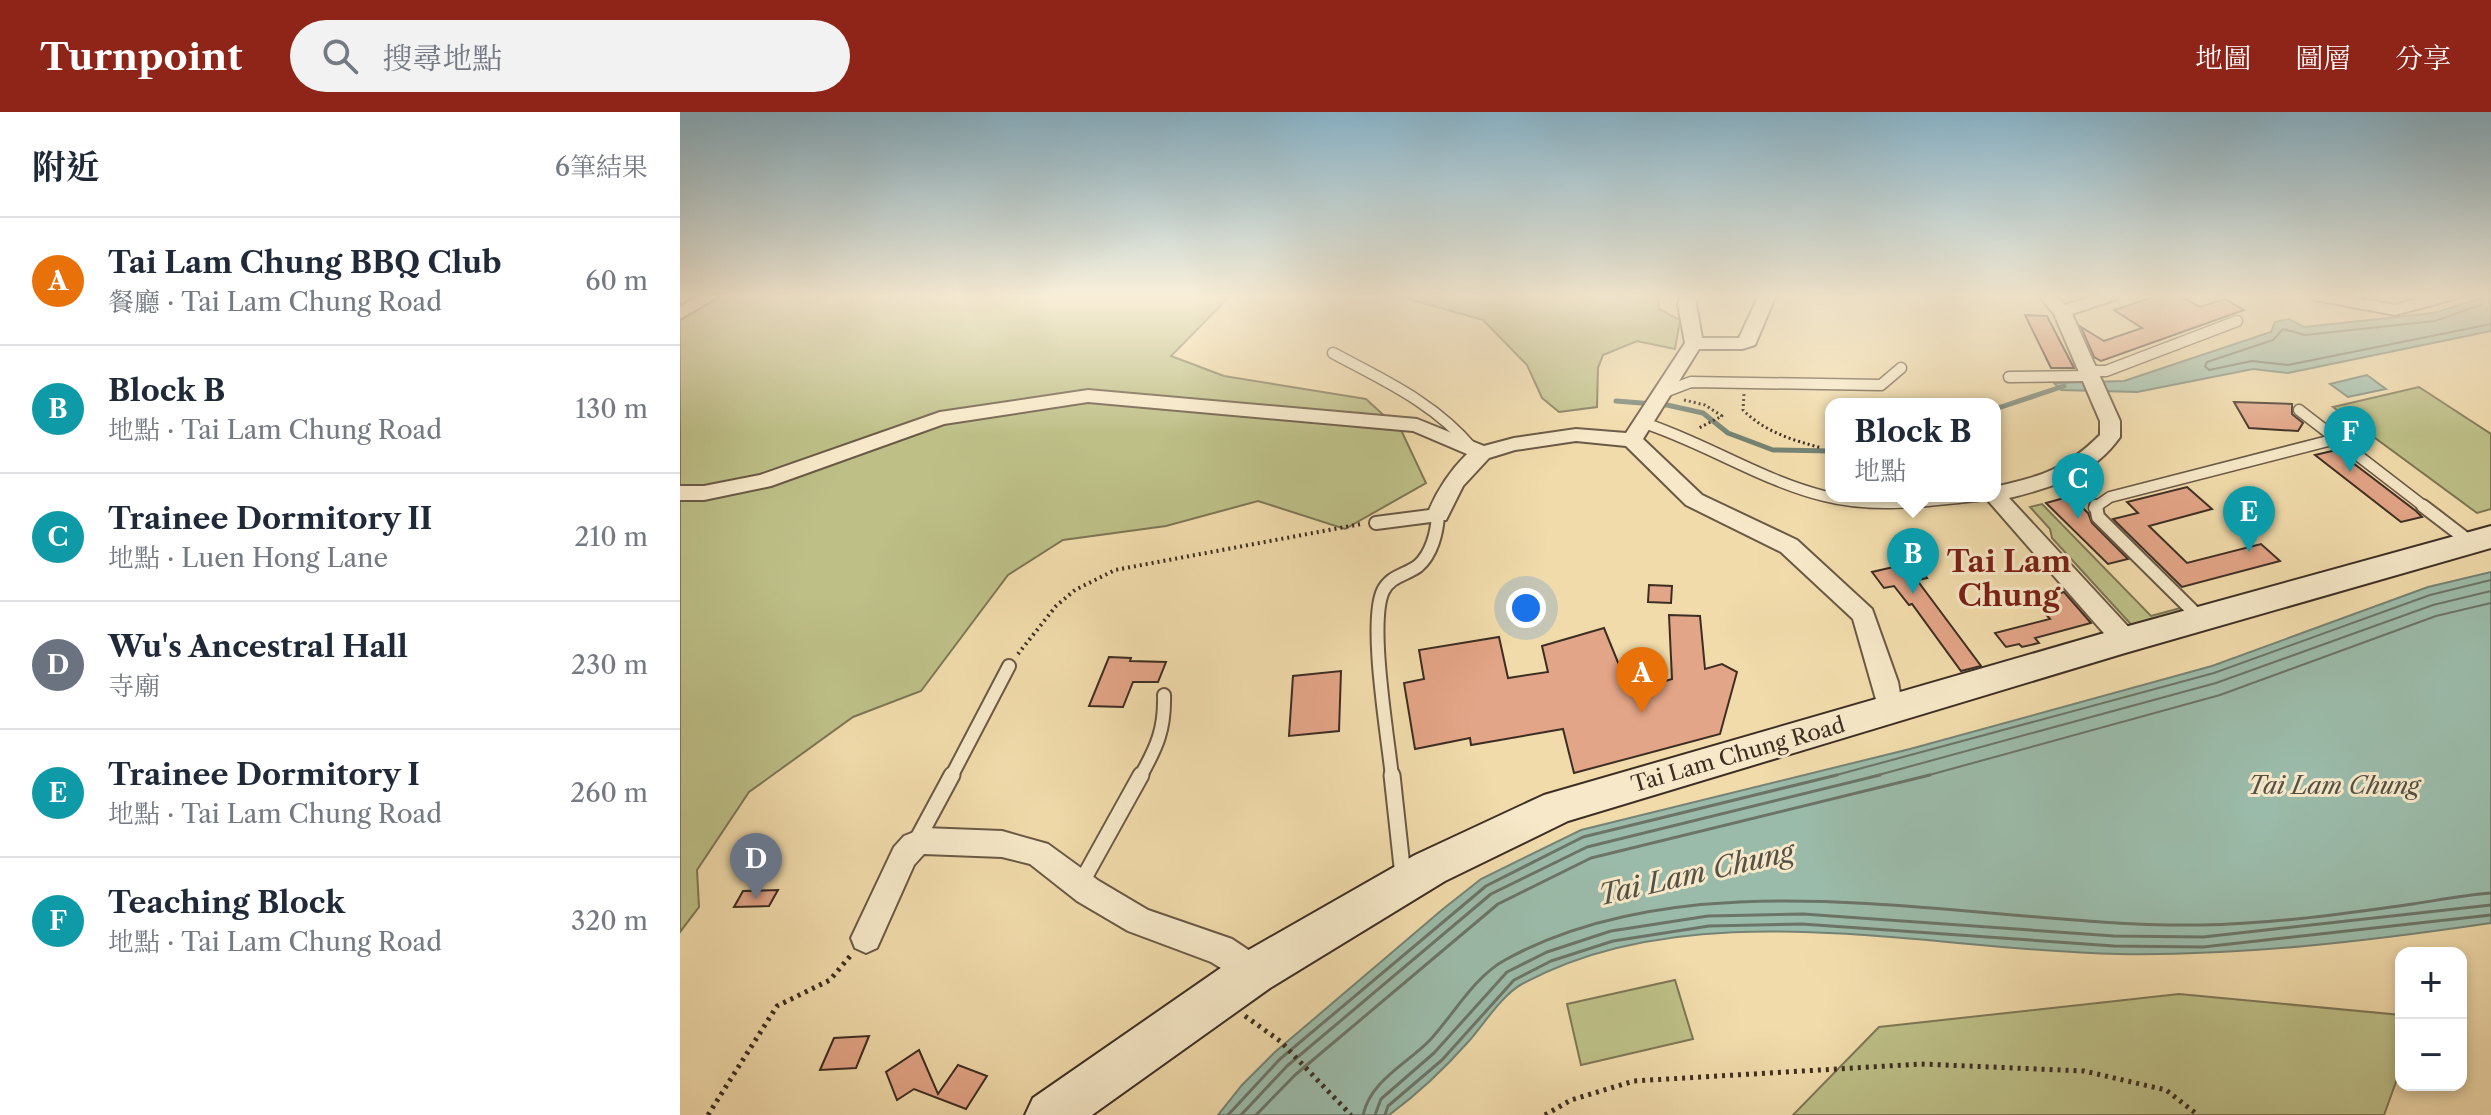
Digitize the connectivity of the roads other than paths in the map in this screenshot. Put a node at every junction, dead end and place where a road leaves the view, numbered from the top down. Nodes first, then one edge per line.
1 (1747, 342) edge
2 (2074, 342) edge
3 (2182, 342) edge
4 (1694, 343) joint
5 (1333, 353) dead end
6 (1901, 368) dead end
7 (2088, 376) junction
8 (2009, 377) dead end
9 (1650, 410) junction
10 (2299, 410) dead end
11 (2336, 439) junction
12 (1477, 451) junction
13 (680, 493) edge
14 (2001, 493) edge
15 (1825, 496) edge
16 (1868, 502) edge
17 (1920, 502) edge
18 (2001, 502) edge
19 (1438, 515) junction
20 (1376, 523) road end
21 (2480, 540) edge
22 (2200, 618) junction
23 (2125, 640) junction
24 (1009, 666) road end
25 (1164, 695) dead end
26 (1890, 710) junction
27 (914, 845) junction
28 (1404, 884) junction
29 (1080, 885) junction
30 (866, 938) road end
31 (1254, 972) junction
32 (1050, 1115) edge

1 - 4 street
2 - 7 street
3 - 7 lane
4 - 9 street
5 - 12 lane
6 - 9 lane
7 - 8 lane
7 - 14 street
9 - 12 street
9 - 15 lane
9 - 26 street
10 - 11 lane
11 - 21 lane
11 - 22 lane
12 - 13 street
12 - 19 street
16 - 17 lane
18 - 23 street
19 - 20 lane
19 - 28 lane
21 - 22 street, Tai Lam Chung Road
22 - 23 street, Tai Lam Chung Road
23 - 26 street, Tai Lam Chung Road
24 - 27 lane
25 - 29 lane
26 - 28 street, Tai Lam Chung Road
27 - 29 street
27 - 30 street
28 - 31 street, Tai Lam Chung Road
29 - 31 street
31 - 32 street, Tai Lam Chung Road

